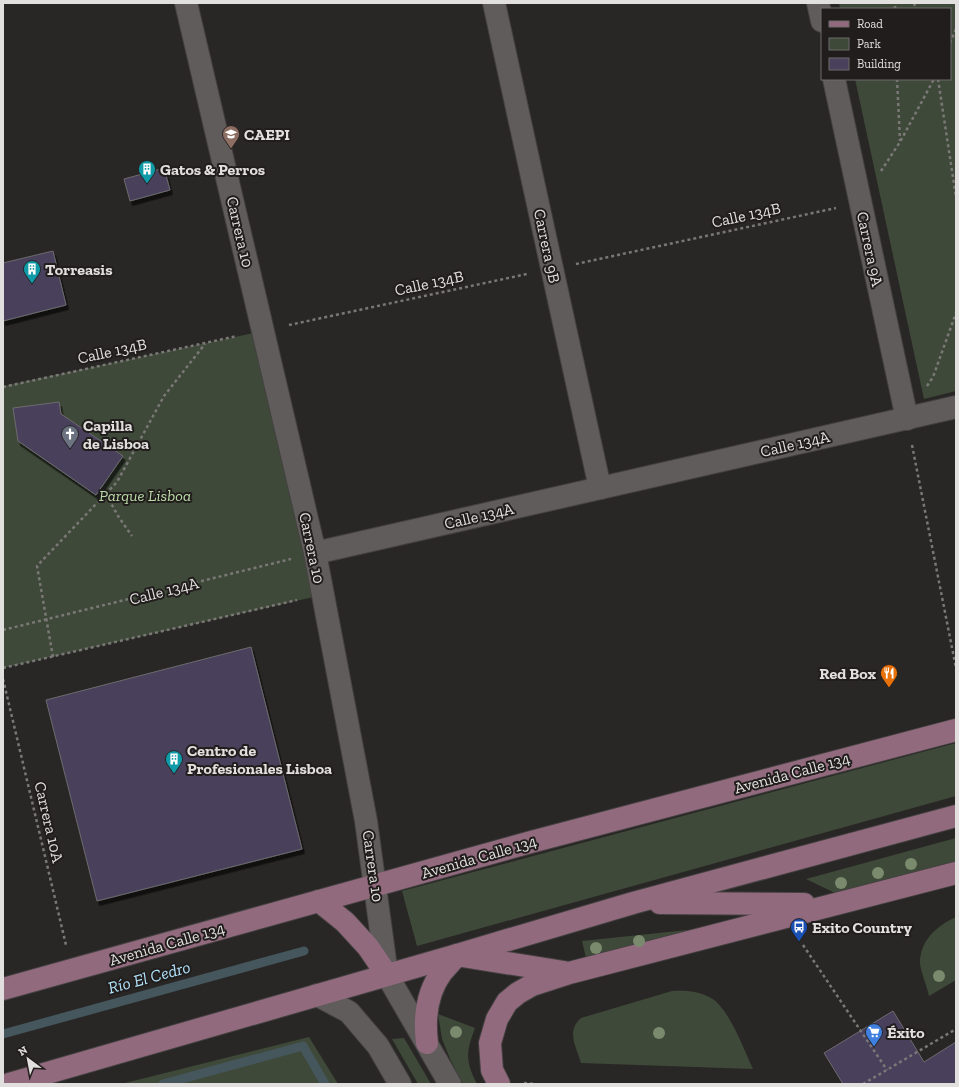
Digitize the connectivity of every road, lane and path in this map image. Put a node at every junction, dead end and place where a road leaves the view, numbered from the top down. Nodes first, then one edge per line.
1 (186, 3) edge
2 (494, 3) edge
3 (818, 3) edge
4 (821, 16) edge
5 (956, 29) edge
6 (951, 41) edge
7 (834, 80) edge
8 (898, 80) edge
9 (933, 80) edge
10 (938, 80) edge
11 (900, 142) junction
12 (956, 197) edge
13 (860, 203) junction
14 (552, 269) junction
15 (956, 313) edge
16 (262, 330) junction
17 (205, 343) junction
18 (3, 387) edge
19 (956, 407) edge
20 (906, 418) junction
21 (600, 488) junction
22 (106, 494) junction
23 (132, 536) dead end
24 (314, 553) junction
25 (322, 595) junction
26 (46, 620) junction
27 (3, 630) edge
28 (53, 657) junction
29 (3, 668) edge
30 (956, 668) edge
31 (3, 679) edge
32 (956, 730) edge
33 (956, 816) edge
34 (956, 872) edge
35 (376, 886) junction
36 (319, 901) junction
37 (633, 903) junction
38 (834, 904) junction
39 (803, 945) dead end
40 (457, 956) junction
41 (71, 970) junction
42 (569, 973) junction
43 (387, 975) junction
44 (3, 989) edge
45 (317, 995) junction
46 (956, 1029) edge
47 (427, 1043) junction
48 (887, 1070) junction
49 (523, 1083) edge
50 (9, 1084) edge
51 (400, 1084) edge
52 (450, 1084) edge
53 (499, 1084) edge
54 (535, 1084) edge
55 (863, 1084) edge

1 - 16 street, Carrera 10
2 - 14 street, Carrera 9B
3 - 4 street
5 - 6 path
7 - 13 street, Carrera 9A
8 - 11 path
9 - 11 path
10 - 12 path
11 - 13 path
13 - 14 path, Calle 134B
13 - 20 street, Carrera 9A
14 - 16 path, Calle 134B
14 - 21 street, Carrera 9B
15 - 20 path
16 - 17 path, Calle 134B
16 - 24 street, Carrera 10
17 - 18 path, Calle 134B
17 - 22 path
19 - 20 street, Calle 134A
20 - 21 street, Calle 134A
20 - 30 path
21 - 24 street, Calle 134A
22 - 23 path
22 - 26 path
24 - 25 street, Carrera 10
24 - 26 path, Calle 134A
25 - 28 path
25 - 35 street, Carrera 10
26 - 27 path, Calle 134A
26 - 28 path
28 - 29 path
31 - 41 path, Carrera 10A
32 - 35 main road, Avenida Calle 134
33 - 37 main road
34 - 38 main road
35 - 36 main road, Avenida Calle 134
35 - 43 street, Carrera 10
36 - 41 main road, Avenida Calle 134
36 - 43 main road
37 - 38 main road
37 - 40 main road
38 - 42 main road
39 - 48 path
40 - 42 main road
40 - 43 main road
40 - 47 main road
41 - 44 main road, Avenida Calle 134
42 - 53 main road
43 - 45 main road
43 - 47 street, Carrera 10
45 - 50 main road
45 - 51 street
46 - 48 path
47 - 52 street, Carrera 10
48 - 55 path
49 - 54 path

